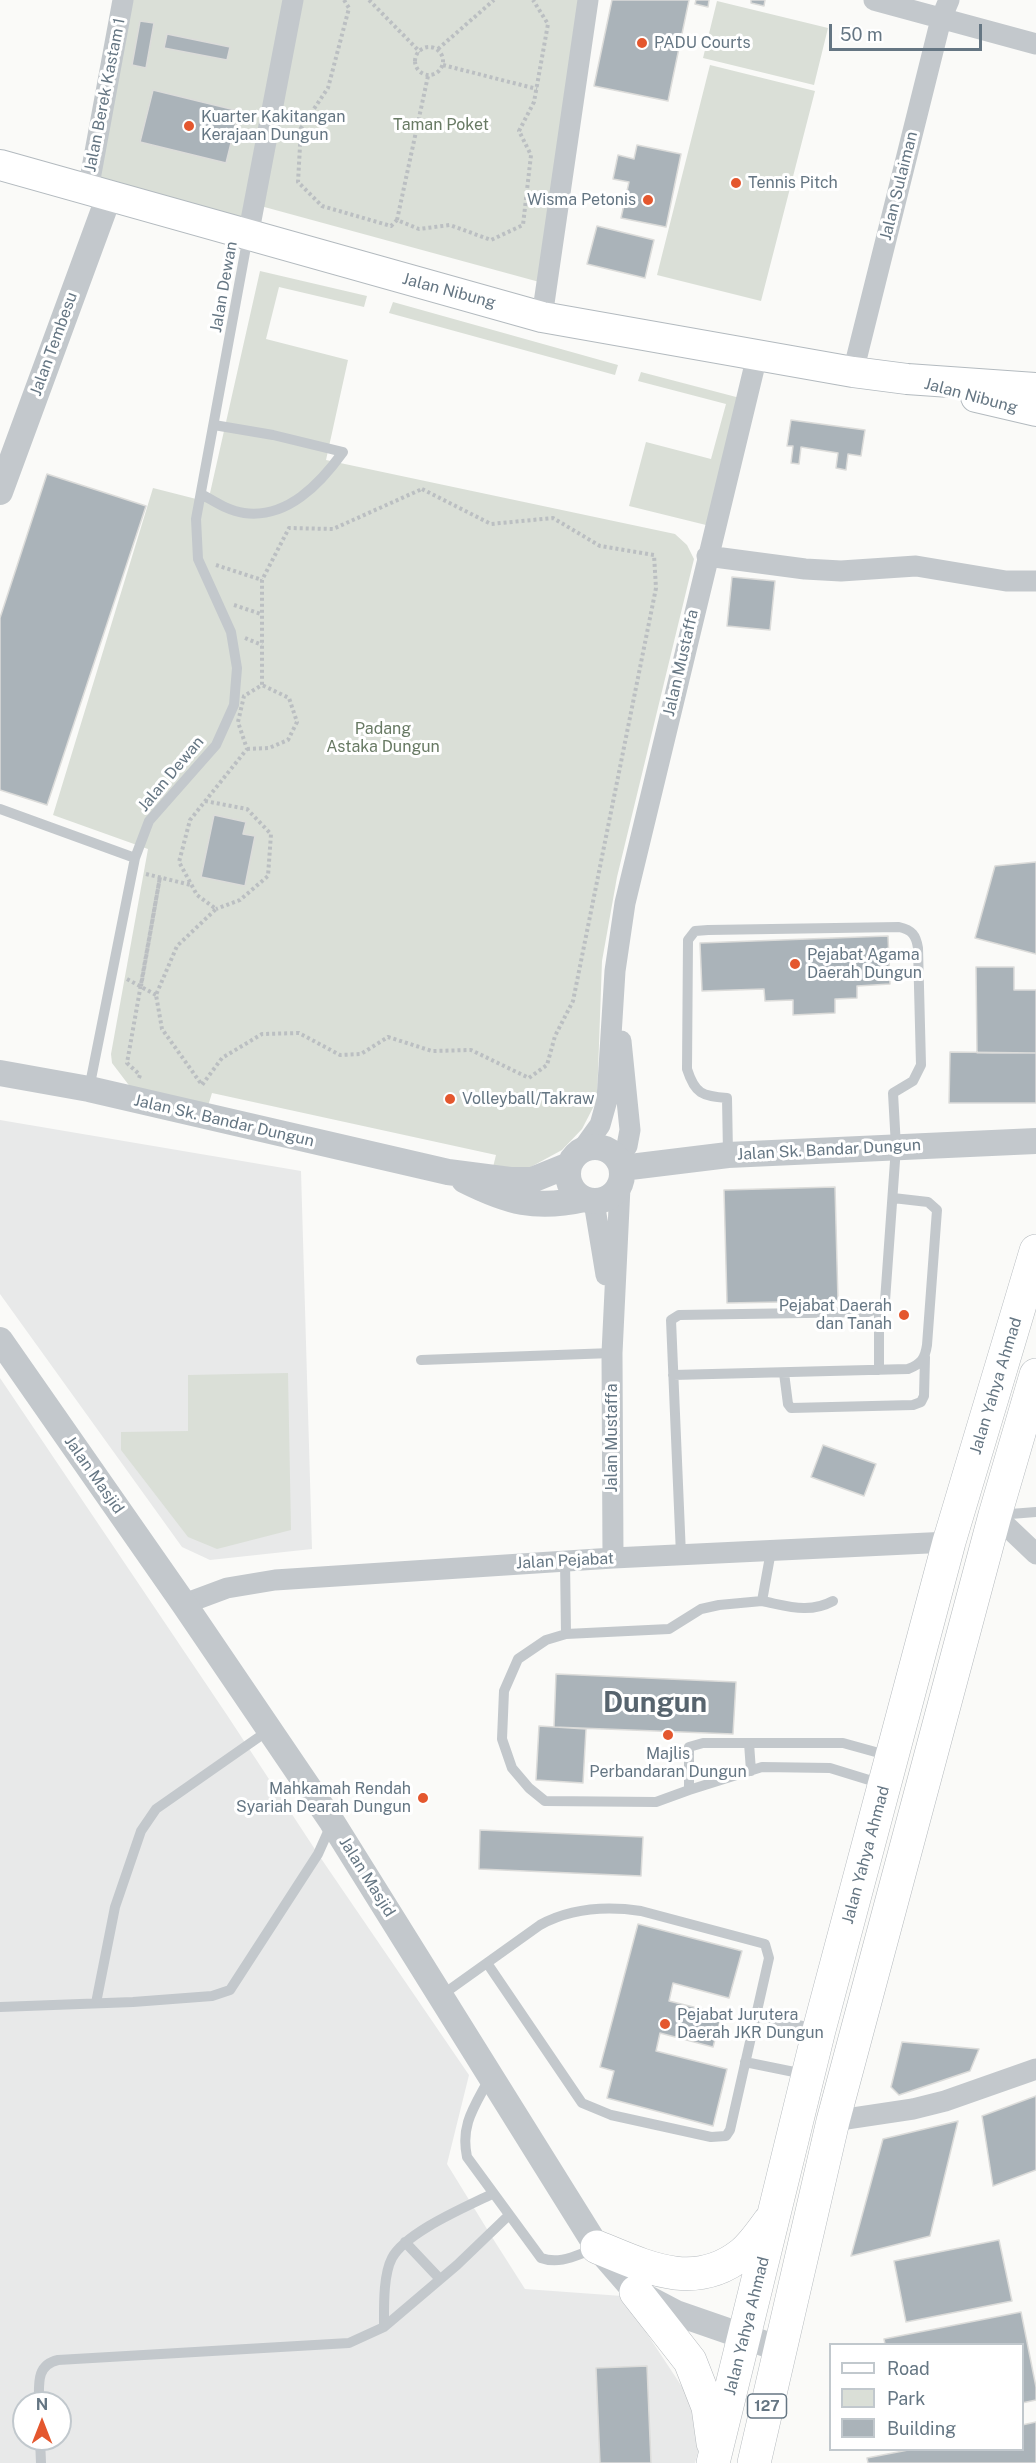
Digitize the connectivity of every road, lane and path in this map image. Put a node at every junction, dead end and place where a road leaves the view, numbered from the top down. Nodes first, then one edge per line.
1 (123, 0) edge
2 (293, 0) edge
3 (344, 0) edge
4 (369, 0) edge
5 (494, 0) edge
6 (533, 0) edge
7 (588, 0) edge
8 (874, 0) edge
9 (945, 10) edge
10 (1036, 44) edge
11 (438, 49) junction
12 (420, 52) junction
13 (443, 65) junction
14 (428, 76) junction
15 (537, 89) junction
16 (0, 165) edge
17 (98, 193) junction
18 (397, 220) junction
19 (248, 236) junction
20 (542, 317) junction
21 (757, 356) junction
22 (853, 372) junction
23 (907, 379) junction
24 (1036, 388) edge
25 (1036, 411) edge
26 (213, 425) junction
27 (0, 492) edge
28 (201, 494) junction
29 (707, 556) junction
30 (198, 559) junction
31 (262, 580) junction
32 (1036, 581) edge
33 (217, 599) junction
34 (262, 614) junction
35 (262, 685) junction
36 (247, 749) junction
37 (205, 801) junction
38 (0, 809) edge
39 (135, 858) junction
40 (133, 871) junction
41 (160, 878) junction
42 (192, 885) junction
43 (216, 909) junction
44 (113, 971) junction
45 (615, 971) junction
46 (141, 986) junction
47 (156, 995) junction
48 (0, 1073) edge
49 (89, 1089) junction
50 (132, 1099) junction
51 (1036, 1141) edge
52 (896, 1147) junction
53 (728, 1155) junction
54 (576, 1158) junction
55 (620, 1171) junction
56 (448, 1172) junction
57 (892, 1198) junction
58 (589, 1200) junction
59 (1036, 1251) edge
60 (879, 1308) junction
61 (613, 1317) junction
62 (0, 1340) edge
63 (612, 1353) junction
64 (925, 1357) junction
65 (421, 1360) dead end
66 (879, 1370) junction
67 (784, 1373) junction
68 (673, 1375) junction
69 (1036, 1375) edge
70 (1036, 1512) edge
71 (995, 1515) junction
72 (949, 1542) junction
73 (771, 1551) junction
74 (1036, 1554) edge
75 (681, 1555) junction
76 (613, 1558) junction
77 (565, 1561) junction
78 (762, 1601) junction
79 (833, 1601) dead end
80 (184, 1604) junction
81 (566, 1634) junction
82 (269, 1730) junction
83 (749, 1743) junction
84 (751, 1770) junction
85 (888, 1771) junction
86 (689, 1790) junction
87 (332, 1822) junction
88 (487, 1963) junction
89 (442, 1995) junction
90 (96, 2003) junction
91 (0, 2007) edge
92 (756, 2016) junction
93 (819, 2030) junction
94 (745, 2062) junction
95 (1036, 2069) edge
96 (491, 2075) junction
97 (808, 2075) junction
98 (833, 2121) junction
99 (492, 2194) junction
100 (508, 2216) junction
101 (774, 2217) junction
102 (405, 2242) junction
103 (597, 2247) junction
104 (439, 2278) junction
105 (636, 2292) junction
106 (384, 2326) junction
107 (745, 2338) junction
108 (780, 2349) junction
109 (39, 2391) edge
110 (714, 2460) edge
111 (754, 2463) edge

1 - 17 street, Jalan Berek Kastam 1
2 - 19 street
3 - 18 path
4 - 12 path
5 - 11 path
6 - 15 path
7 - 20 street
8 - 9 street
9 - 10 street
9 - 22 street, Jalan Sulaiman
11 - 12 path
11 - 13 path
12 - 14 path
13 - 14 path
13 - 15 path
14 - 18 path
15 - 18 path
16 - 17 main road, Jalan Nibung
17 - 19 main road, Jalan Nibung
17 - 27 street, Jalan Tembesu
19 - 20 main road, Jalan Nibung
19 - 26 lane, Jalan Dewan
20 - 21 main road, Jalan Nibung
21 - 22 main road, Jalan Nibung
21 - 29 street, Jalan Mustaffa
22 - 23 main road, Jalan Nibung
23 - 24 main road, Jalan Nibung
23 - 25 main road, Jalan Nibung
26 - 28 lane, Jalan Dewan
26 - 28 lane
28 - 30 lane, Jalan Dewan
29 - 32 street
29 - 45 street, Jalan Mustaffa
30 - 31 path
30 - 33 lane, Jalan Dewan
31 - 34 path
31 - 47 path
33 - 34 path
33 - 39 lane, Jalan Dewan
34 - 35 path
35 - 36 path
35 - 36 path
36 - 37 path
37 - 42 path
37 - 43 path
38 - 39 lane
39 - 40 lane, Jalan Dewan
40 - 41 path
40 - 44 lane, Jalan Dewan
41 - 42 path
41 - 46 path
41 - 50 path
42 - 43 path
43 - 47 path
44 - 46 path
44 - 49 lane, Jalan Dewan
45 - 54 street, Jalan Mustaffa
45 - 55 street, Jalan Mustaffa
46 - 47 path
48 - 49 street, Jalan Sk. Bandar Dungun
49 - 50 street, Jalan Sk. Bandar Dungun
50 - 56 street, Jalan Sk. Bandar Dungun
51 - 52 street, Jalan Sk. Bandar Dungun
52 - 53 street, Jalan Sk. Bandar Dungun
52 - 53 lane
52 - 57 lane
53 - 55 street, Jalan Sk. Bandar Dungun
54 - 55 street
54 - 56 street, Jalan Sk. Bandar Dungun
54 - 58 street
55 - 58 street
55 - 61 street, Jalan Mustaffa
56 - 58 street, Jalan Sk. Bandar Dungun
57 - 60 lane
57 - 64 lane
58 - 61 street, Jalan Mustaffa
59 - 72 main road, Jalan Yahya Ahmad
60 - 66 lane
60 - 68 lane
61 - 63 street, Jalan Mustaffa
62 - 80 street, Jalan Masjid
63 - 65 lane
63 - 76 street, Jalan Mustaffa
64 - 66 lane
64 - 67 lane
66 - 67 lane
67 - 68 lane
68 - 75 lane
69 - 71 main road
70 - 71 lane
71 - 74 street
71 - 98 main road
72 - 73 street, Jalan Pejabat
72 - 85 main road, Jalan Yahya Ahmad
73 - 75 street, Jalan Pejabat
73 - 78 lane
75 - 76 street, Jalan Pejabat
76 - 77 street, Jalan Pejabat
77 - 80 street, Jalan Pejabat
77 - 81 lane
78 - 79 lane
78 - 81 lane
80 - 82 street, Jalan Masjid
81 - 86 lane
82 - 87 street, Jalan Masjid
82 - 90 lane
83 - 84 lane
83 - 85 lane
83 - 86 lane
84 - 85 lane
84 - 86 lane
85 - 93 main road, Jalan Yahya Ahmad
87 - 89 street, Jalan Masjid
87 - 90 lane
88 - 89 lane
88 - 92 lane
88 - 94 lane
89 - 96 street, Jalan Masjid
90 - 91 lane
92 - 93 lane
92 - 94 lane
93 - 97 main road, Jalan Yahya Ahmad
94 - 97 lane
95 - 98 street
96 - 99 lane
96 - 103 street, Jalan Masjid
97 - 101 main road, Jalan Yahya Ahmad
98 - 108 main road
99 - 100 lane
99 - 102 lane
100 - 103 lane
100 - 104 lane
101 - 103 main road
101 - 107 main road, Jalan Yahya Ahmad
102 - 104 lane
102 - 106 lane
103 - 105 street, Jalan Masjid
104 - 106 lane
105 - 107 street, Jalan Masjid
105 - 110 main road
106 - 109 lane
107 - 108 street, Jalan Masjid
107 - 110 main road, Jalan Yahya Ahmad
108 - 111 main road, 127

